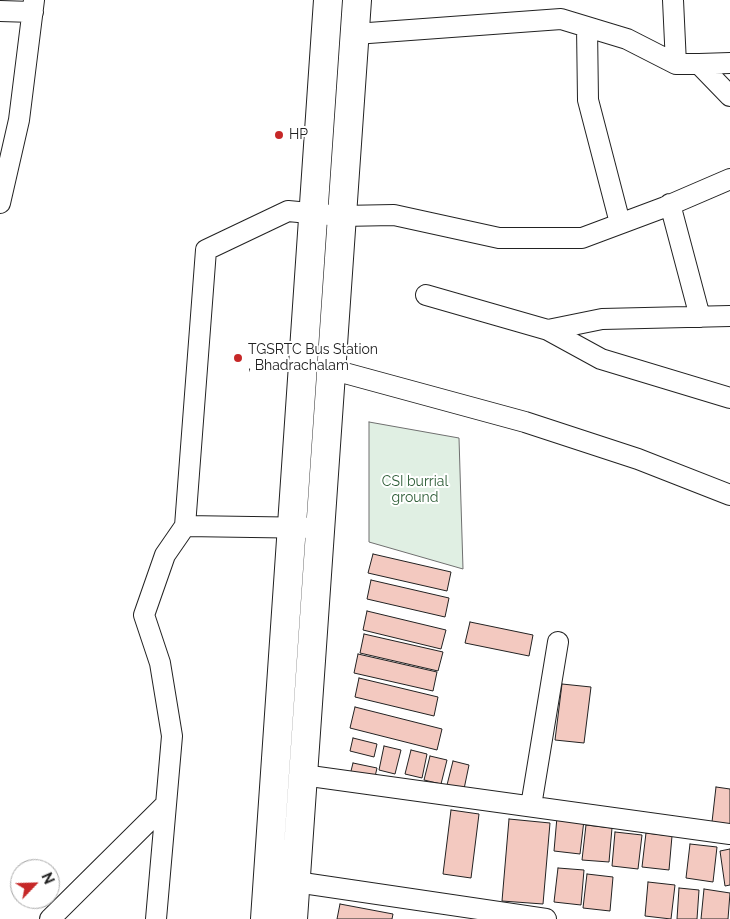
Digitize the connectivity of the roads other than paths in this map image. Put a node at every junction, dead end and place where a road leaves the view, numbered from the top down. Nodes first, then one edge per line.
1 (328, 0) edge
2 (357, 0) edge
3 (673, 0) edge
4 (34, 6) edge
5 (0, 11) edge
6 (587, 27) junction
7 (354, 34) junction
8 (730, 63) edge
9 (676, 64) junction
10 (699, 64) junction
11 (730, 96) edge
12 (730, 179) edge
13 (0, 202) edge
14 (670, 204) junction
15 (312, 214) junction
16 (341, 216) junction
17 (620, 223) junction
18 (426, 295) dead end
19 (730, 316) edge
20 (700, 317) junction
21 (548, 330) junction
22 (330, 369) junction
23 (730, 398) edge
24 (730, 495) edge
25 (185, 526) junction
26 (290, 526) junction
27 (319, 528) junction
28 (558, 642) dead end
29 (303, 775) junction
30 (166, 804) junction
31 (531, 806) junction
32 (730, 834) edge
33 (296, 882) junction
34 (50, 919) edge
35 (156, 919) edge
36 (265, 919) edge
37 (294, 919) edge
38 (546, 919) edge

1 - 15 highway
2 - 7 highway
3 - 9 street
4 - 5 street
4 - 13 street
6 - 7 street
6 - 9 street
6 - 17 street
7 - 16 highway
8 - 10 street
9 - 10 street
10 - 11 street
12 - 14 street
14 - 17 street
14 - 20 street
15 - 16 street
15 - 25 street
15 - 26 highway
16 - 17 street
16 - 22 highway
18 - 21 street
19 - 20 street
20 - 21 street
21 - 23 street
22 - 24 street
22 - 27 highway
25 - 26 street
25 - 30 street
26 - 27 street
26 - 36 highway
27 - 29 highway
28 - 31 street
29 - 31 street
29 - 33 highway
30 - 34 street
30 - 35 street
31 - 32 street
33 - 37 highway
33 - 38 street

